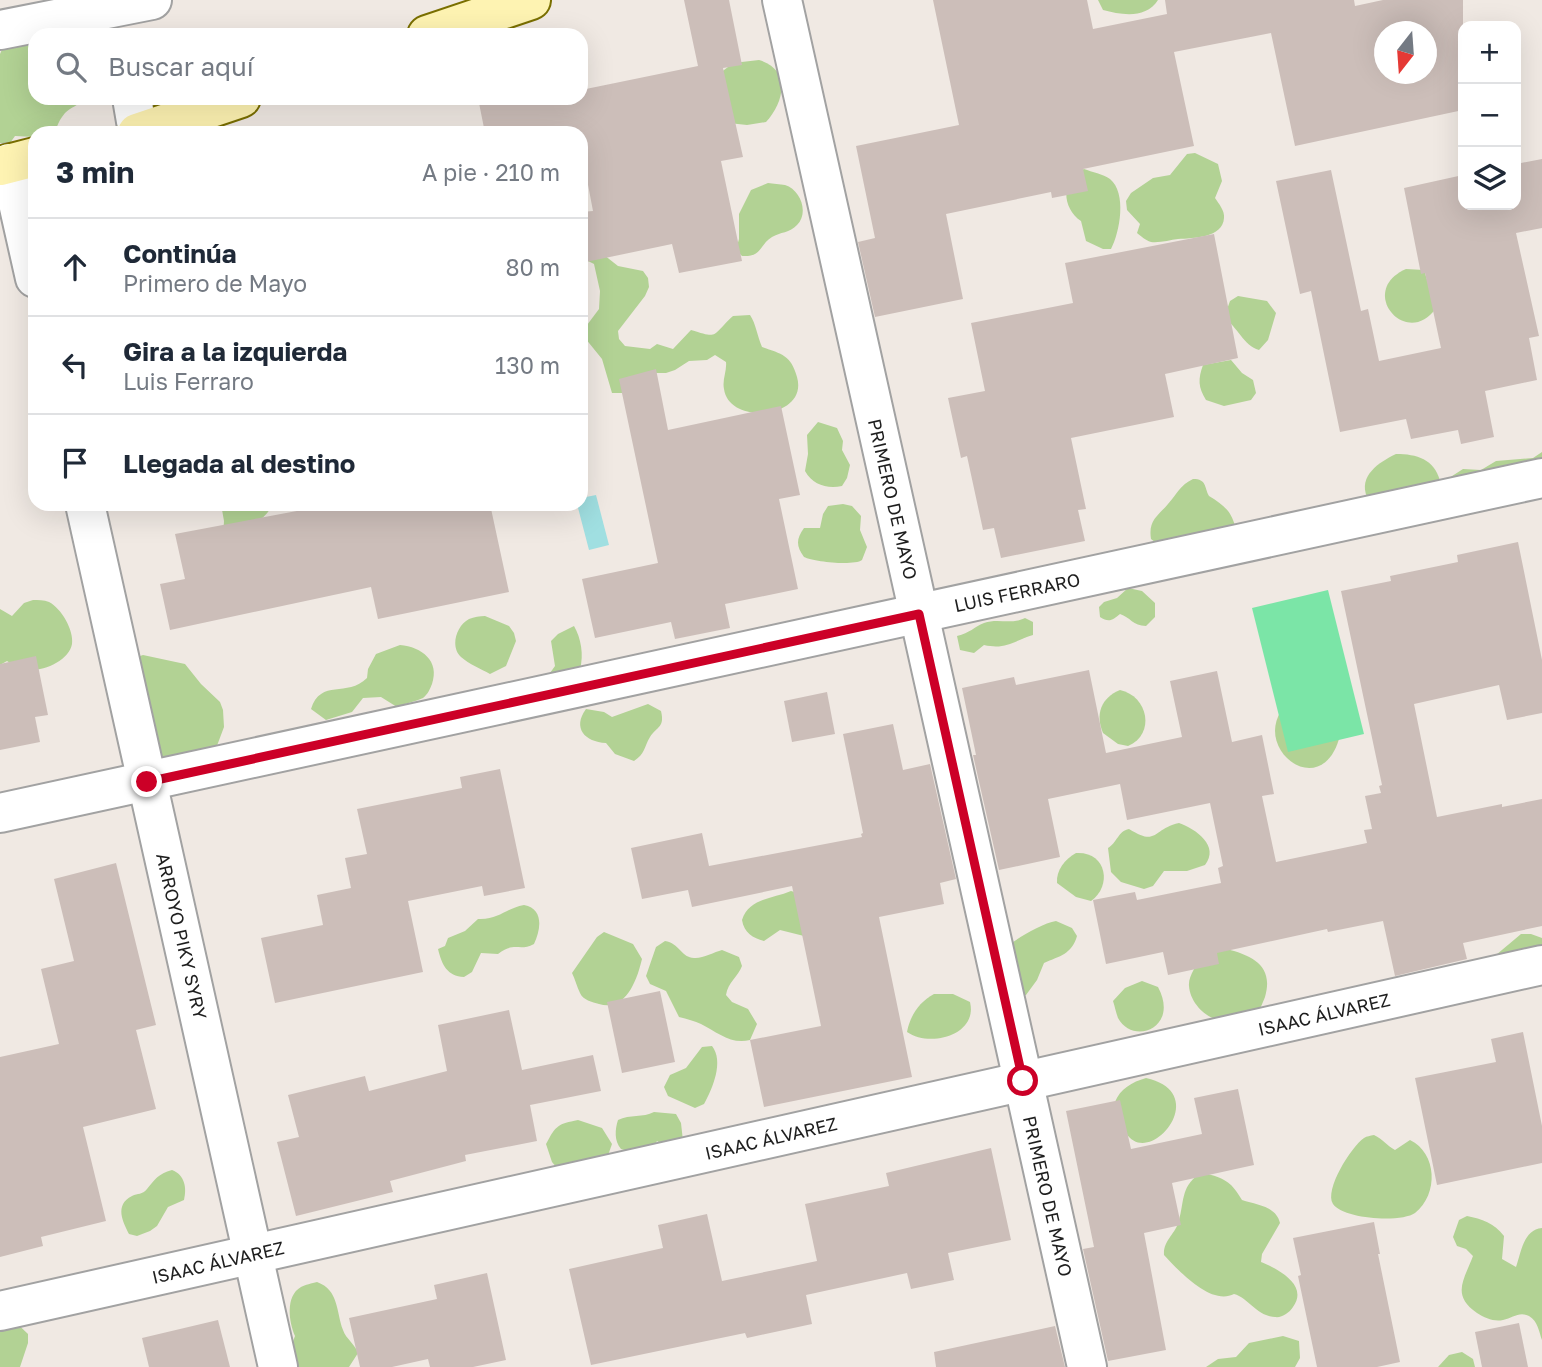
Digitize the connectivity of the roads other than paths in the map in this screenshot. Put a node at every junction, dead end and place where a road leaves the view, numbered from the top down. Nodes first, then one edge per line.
1 (531, 0) edge
2 (782, 0) edge
3 (127, 11) edge
4 (448, 28) edge
5 (0, 30) edge
6 (133, 105) edge
7 (220, 105) edge
8 (136, 126) edge
9 (158, 126) edge
10 (15, 162) edge
11 (28, 237) edge
12 (1542, 478) edge
13 (87, 511) edge
14 (919, 614) junction
15 (147, 782) junction
16 (0, 813) edge
17 (1542, 965) edge
18 (1023, 1081) junction
19 (253, 1254) junction
20 (0, 1311) edge
21 (278, 1367) edge
22 (1087, 1367) edge

1 - 4 main road
2 - 14 street, PRIMERO DE MAYO
3 - 5 street
6 - 8 street
7 - 9 main road
10 - 11 street
12 - 14 street, LUIS FERRARO
13 - 15 street, ARROYO PIKY SYRY
14 - 15 street, LUIS FERRARO
14 - 18 street, PRIMERO DE MAYO
15 - 16 street, LUIS FERRARO
15 - 19 street, ARROYO PIKY SYRY
17 - 18 street, ISAAC ÁLVAREZ
18 - 19 street, ISAAC ÁLVAREZ
18 - 22 street, PRIMERO DE MAYO
19 - 20 street, ISAAC ÁLVAREZ
19 - 21 street, ARROYO PIKY SYRY

